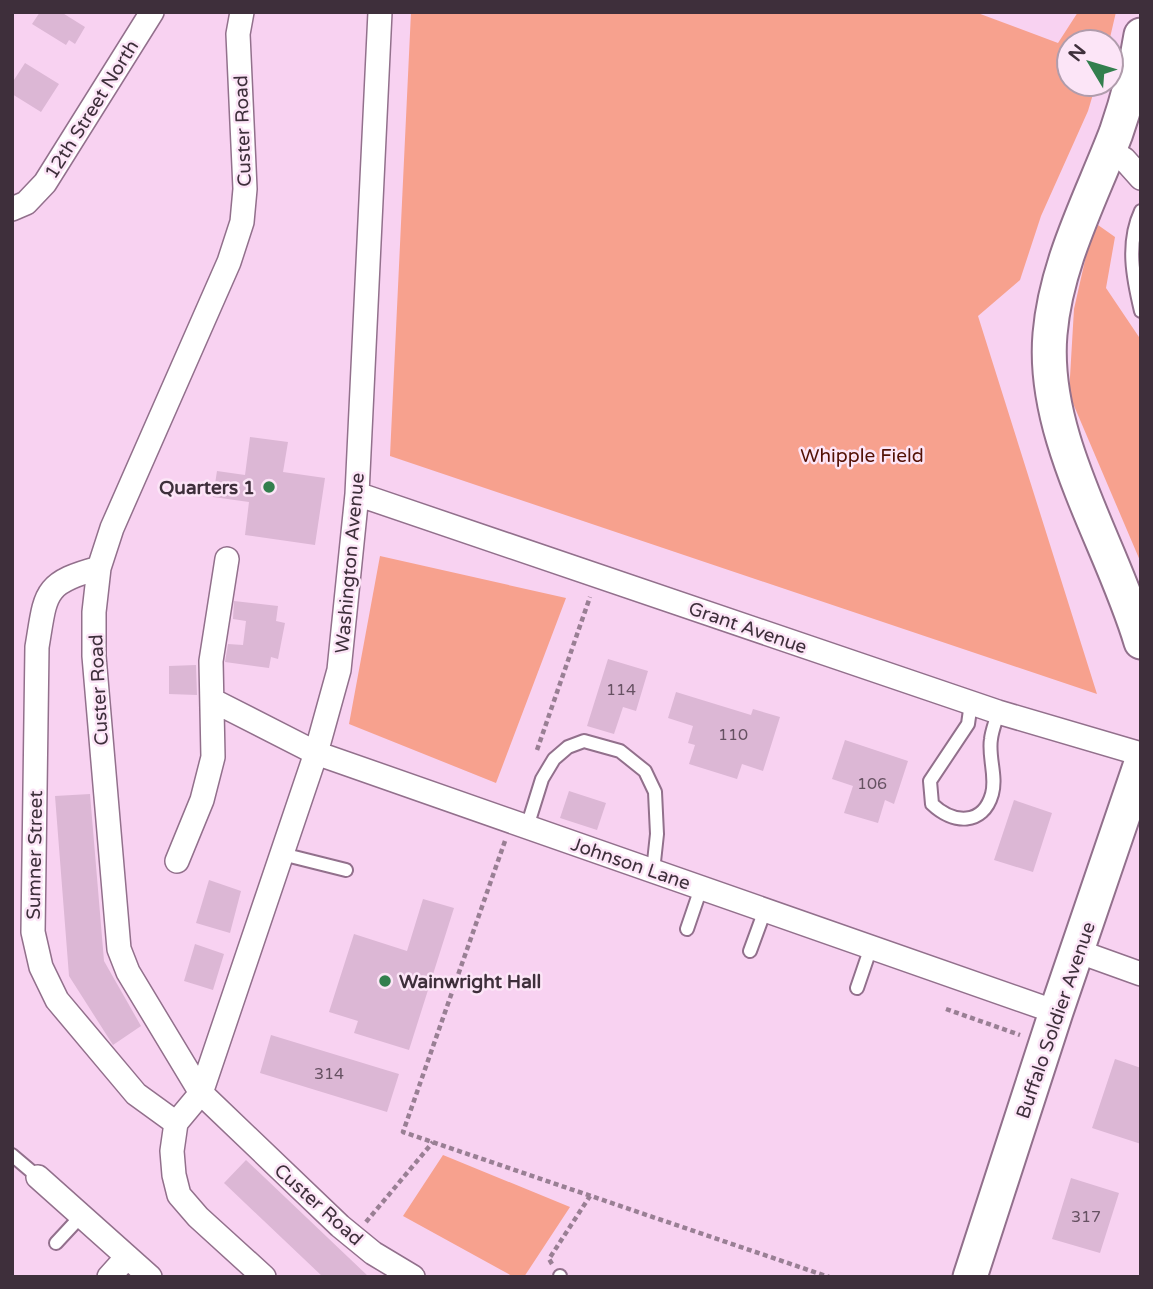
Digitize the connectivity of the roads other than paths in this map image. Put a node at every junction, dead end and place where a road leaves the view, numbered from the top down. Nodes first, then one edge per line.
1 (152, 12) edge
2 (242, 12) edge
3 (380, 12) edge
4 (1141, 35) edge
5 (1108, 151) junction
6 (1141, 178) edge
7 (19, 206) edge
8 (1141, 211) edge
9 (1141, 311) edge
10 (357, 494) junction
11 (227, 559) dead end
12 (99, 568) junction
13 (1141, 642) edge
14 (212, 701) junction
15 (971, 703) junction
16 (998, 712) junction
17 (316, 753) junction
18 (1141, 754) edge
19 (1141, 763) edge
20 (519, 824) junction
21 (282, 854) junction
22 (177, 861) dead end
23 (346, 870) dead end
24 (653, 871) junction
25 (701, 888) junction
26 (765, 910) junction
27 (687, 929) dead end
28 (871, 947) junction
29 (750, 951) dead end
30 (1077, 951) junction
31 (1141, 974) edge
32 (857, 988) dead end
33 (1056, 1012) junction
34 (201, 1093) junction
35 (176, 1123) junction
36 (12, 1155) edge
37 (38, 1177) joint
38 (82, 1215) junction
39 (56, 1243) dead end
40 (127, 1257) junction
41 (109, 1277) edge
42 (150, 1277) edge
43 (264, 1277) edge
44 (413, 1277) edge
45 (970, 1277) edge

1 - 7 street, 12th Street North
2 - 12 street, Custer Road
3 - 10 street, Washington Avenue
4 - 5 street
5 - 6 street
5 - 13 street
8 - 9 lane
10 - 15 street, Grant Avenue
10 - 17 street, Washington Avenue
11 - 14 street
12 - 34 street, Custer Road
12 - 35 street, Sumner Street
14 - 17 street, Johnson Lane
14 - 22 street
15 - 16 street, Grant Avenue
15 - 16 lane
16 - 18 street, Grant Avenue
17 - 20 street, Johnson Lane
17 - 21 street, Washington Avenue
19 - 30 street, Buffalo Soldier Avenue
20 - 24 street, Johnson Lane
20 - 24 lane
21 - 23 lane
21 - 34 street, Washington Avenue
24 - 25 street, Johnson Lane
25 - 26 street, Johnson Lane
25 - 27 lane
26 - 28 street, Johnson Lane
26 - 29 lane
28 - 32 lane
28 - 33 street, Johnson Lane
30 - 31 street
30 - 33 street, Buffalo Soldier Avenue
33 - 45 street, Buffalo Soldier Avenue
34 - 35 street
34 - 44 street, Custer Road
35 - 43 street
36 - 37 lane
37 - 38 street
38 - 39 lane
38 - 40 street
40 - 41 street
40 - 42 street

